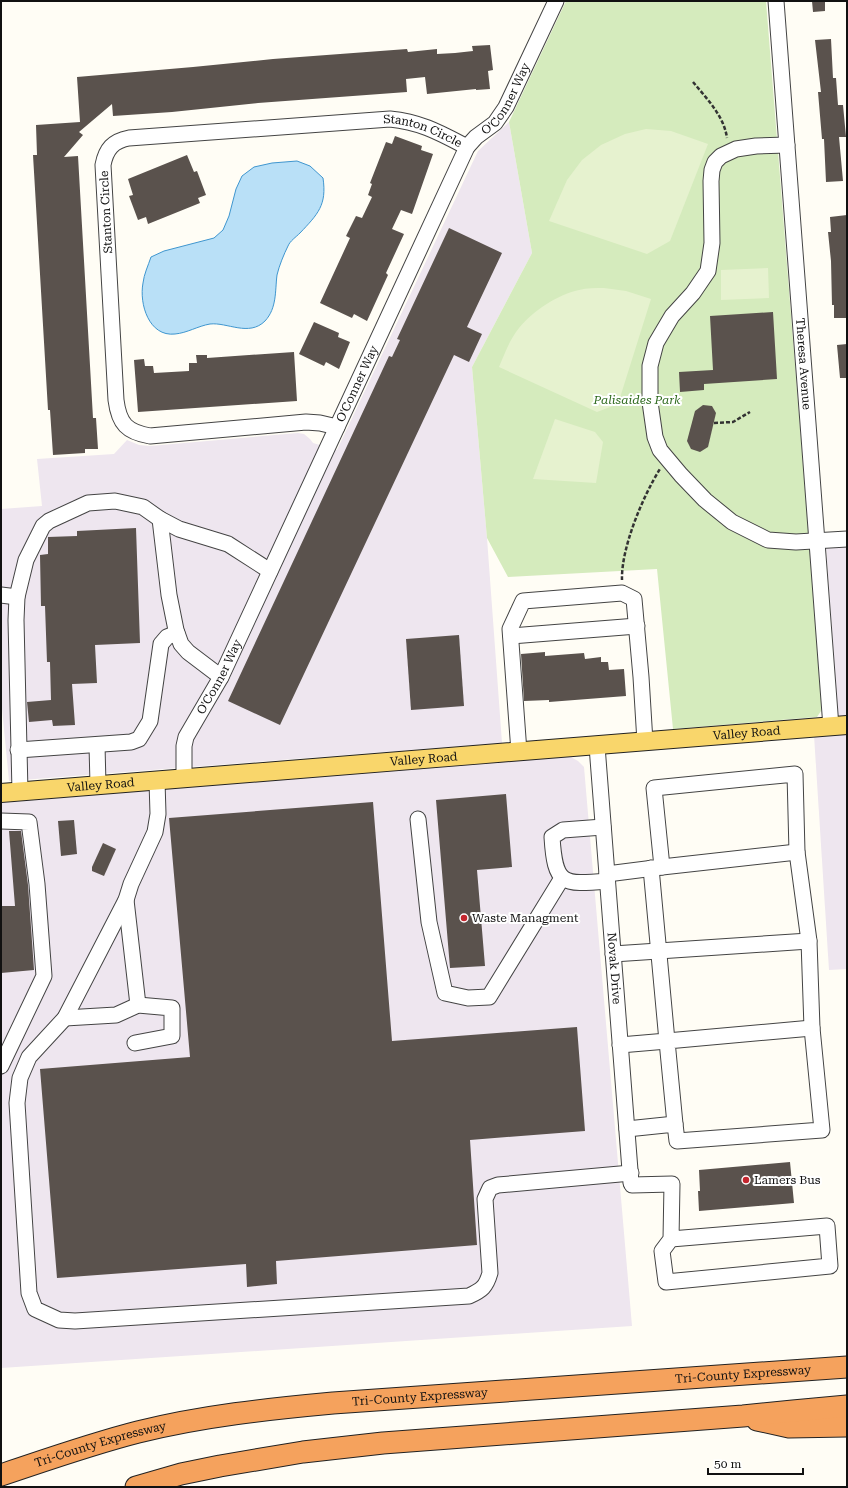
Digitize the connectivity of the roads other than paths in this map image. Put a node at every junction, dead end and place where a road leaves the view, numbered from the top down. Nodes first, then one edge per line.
1 (556, 1) edge
2 (776, 1) edge
3 (787, 145) junction
4 (467, 147) junction
5 (337, 427) junction
6 (160, 519) junction
7 (847, 539) edge
8 (817, 542) junction
9 (270, 571) junction
10 (1, 595) edge
11 (17, 597) junction
12 (636, 626) junction
13 (177, 633) junction
14 (511, 636) junction
15 (221, 677) junction
16 (839, 726) edge
17 (645, 742) junction
18 (96, 745) junction
19 (596, 746) junction
20 (18, 750) junction
21 (519, 752) junction
22 (184, 778) junction
23 (157, 781) junction
24 (98, 785) junction
25 (20, 792) junction
26 (1, 793) edge
27 (418, 819) dead end
28 (1, 821) edge
29 (603, 827) junction
30 (797, 852) junction
31 (657, 868) junction
32 (562, 878) junction
33 (607, 878) junction
34 (126, 900) junction
35 (810, 941) junction
36 (658, 950) junction
37 (613, 954) junction
38 (138, 1005) junction
39 (65, 1018) junction
40 (812, 1028) junction
41 (667, 1041) junction
42 (135, 1043) dead end
43 (620, 1045) junction
44 (1, 1066) edge
45 (675, 1124) junction
46 (627, 1129) junction
47 (631, 1183) junction
48 (671, 1239) junction
49 (847, 1353) edge
50 (847, 1367) edge
51 (810, 1369) junction
52 (847, 1406) edge
53 (743, 1416) junction
54 (847, 1426) edge
55 (1, 1475) edge
56 (136, 1487) edge

1 - 4 street, O'Conner Way
2 - 3 street, Theresa Avenue
3 - 8 street, Theresa Avenue
3 - 8 street
4 - 5 street, O'Conner Way
4 - 5 street, Stanton Circle
5 - 9 street, O'Conner Way
6 - 9 street
6 - 11 street
6 - 13 street
7 - 8 street
8 - 16 street, Theresa Avenue
9 - 15 street, O'Conner Way
10 - 11 street
11 - 20 street
12 - 14 street
12 - 14 street
12 - 17 street
13 - 15 street
13 - 18 street
14 - 21 street
15 - 22 street, O'Conner Way
16 - 17 main road, Valley Road
17 - 19 main road, Valley Road
18 - 20 street
18 - 24 street
19 - 21 main road, Valley Road
19 - 29 street, Novak Drive
20 - 25 street
21 - 22 main road, Valley Road
22 - 23 main road, Valley Road
23 - 24 main road, Valley Road
23 - 34 street
24 - 25 main road, Valley Road
25 - 26 main road, Valley Road
27 - 32 street
28 - 44 street
29 - 32 street
29 - 33 street, Novak Drive
30 - 31 street
30 - 31 street
30 - 35 street
31 - 33 street
31 - 36 street
32 - 33 street
33 - 37 street, Novak Drive
34 - 38 street
34 - 39 street
35 - 36 street
35 - 40 street
36 - 37 street
36 - 41 street
37 - 43 street, Novak Drive
38 - 39 street
38 - 42 street
39 - 47 street
40 - 41 street
40 - 45 street
41 - 43 street
41 - 45 street
43 - 46 street, Novak Drive
45 - 46 street
46 - 47 street, Novak Drive
47 - 48 street
48 - 48 street
49 - 51 highway
50 - 51 highway, Tri-County Expressway
51 - 55 highway, Tri-County Expressway
52 - 53 highway
53 - 54 highway
53 - 56 highway

